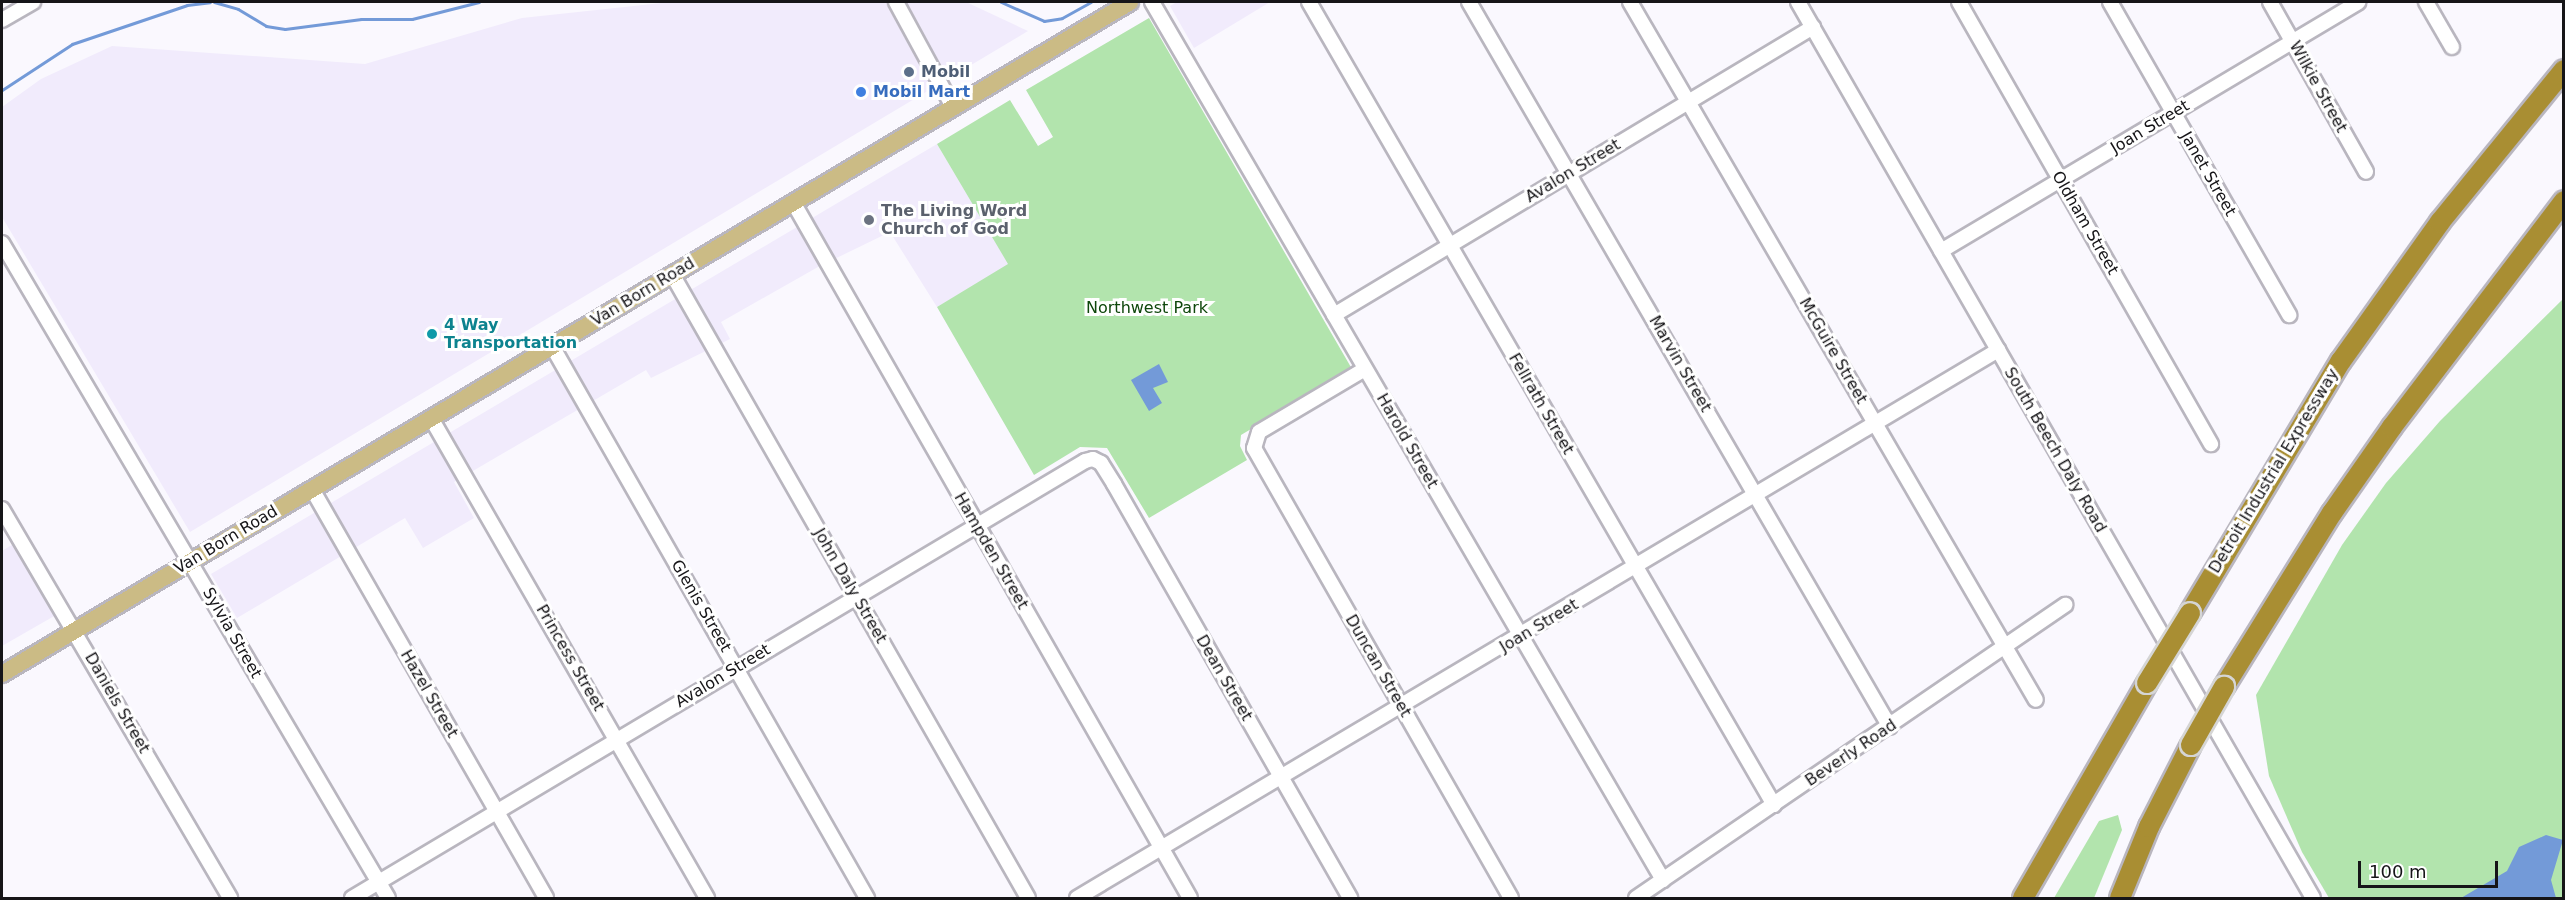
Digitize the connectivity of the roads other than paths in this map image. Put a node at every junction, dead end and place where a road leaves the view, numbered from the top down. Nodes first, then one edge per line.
1 (896, 2) edge
2 (1130, 2) edge
3 (1152, 2) edge
4 (1309, 2) edge
5 (1469, 2) edge
6 (1630, 2) edge
7 (1798, 2) edge
8 (1959, 2) edge
9 (2110, 2) edge
10 (2270, 2) edge
11 (2358, 2) edge
12 (2426, 2) edge
13 (24, 4) edge
14 (2, 20) edge
15 (1813, 27) junction
16 (2292, 41) junction
17 (2452, 47) dead end
18 (2564, 70) edge
19 (1688, 102) junction
20 (953, 107) junction
21 (2173, 113) junction
22 (2366, 172) dead end
23 (1568, 174) junction
24 (2061, 180) junction
25 (2564, 201) edge
26 (793, 202) junction
27 (2, 243) edge
28 (1448, 246) junction
29 (1941, 252) junction
30 (672, 274) junction
31 (1334, 315) junction
32 (2289, 315) dead end
33 (552, 346) junction
34 (1998, 350) junction
35 (1365, 369) junction
36 (431, 418) junction
37 (1875, 424) junction
38 (2211, 444) dead end
39 (1096, 460) joint
40 (312, 489) junction
41 (1756, 496) junction
42 (2, 509) edge
43 (976, 525) junction
44 (191, 561) junction
45 (1636, 568) junction
46 (856, 597) junction
47 (2065, 605) dead end
48 (74, 630) junction
49 (1521, 637) junction
50 (2007, 648) junction
51 (736, 668) junction
52 (2, 674) edge
53 (2036, 700) dead end
54 (1402, 707) junction
55 (1890, 727) junction
56 (616, 740) junction
57 (1281, 778) junction
58 (1774, 806) junction
59 (496, 811) junction
60 (1162, 849) junction
61 (1662, 880) junction
62 (378, 881) junction
63 (230, 898) edge
64 (352, 898) edge
65 (388, 898) edge
66 (546, 898) edge
67 (707, 898) edge
68 (867, 898) edge
69 (1028, 898) edge
70 (1077, 898) edge
71 (1190, 898) edge
72 (1350, 898) edge
73 (1511, 898) edge
74 (1636, 898) edge
75 (2023, 898) edge
76 (2120, 898) edge
77 (2313, 898) edge

1 - 20 street
2 - 20 main road, Van Born Road
3 - 31 street, Harold Street
4 - 28 street, Fellrath Street
5 - 23 street, Marvin Street
6 - 19 street, McGuire Street
7 - 15 street, South Beech Daly Road
8 - 24 street, Oldham Street
9 - 21 street, Janet Street
10 - 16 street, Wilkie Street
11 - 16 street, Joan Street
12 - 17 street
13 - 14 street
15 - 19 street, Avalon Street
15 - 29 street, South Beech Daly Road
16 - 21 street, Joan Street
16 - 22 street, Wilkie Street
18 - 75 highway, Detroit Industrial Expressway, bridge
19 - 23 street, Avalon Street
19 - 37 street, McGuire Street
20 - 26 main road, Van Born Road
21 - 24 street, Joan Street
21 - 32 street, Janet Street
23 - 28 street, Avalon Street
23 - 41 street, Marvin Street
24 - 29 street, Joan Street
24 - 38 street, Oldham Street
25 - 76 highway, bridge
26 - 30 main road, Van Born Road
26 - 43 street, Hampden Street
27 - 44 street, Sylvia Street
28 - 31 street, Avalon Street
28 - 45 street, Fellrath Street
29 - 34 street, South Beech Daly Road
30 - 33 main road, Van Born Road
30 - 46 street, John Daly Street
31 - 35 street, Harold Street
33 - 36 main road, Van Born Road
33 - 51 street, Glenis Street
34 - 37 street, Joan Street
34 - 77 street, South Beech Daly Road
35 - 49 street, Harold Street
35 - 54 street, Duncan Street
36 - 40 main road, Van Born Road
36 - 56 street, Princess Street
37 - 41 street, Joan Street
37 - 50 street, McGuire Street
39 - 43 street, Avalon Street
39 - 57 street, Dean Street
40 - 44 main road, Van Born Road
40 - 59 street, Hazel Street
41 - 45 street, Joan Street
41 - 55 street, Marvin Street
42 - 48 street, Daniels Street
43 - 46 street, Avalon Street
43 - 60 street, Hampden Street
44 - 48 main road, Van Born Road
44 - 62 street, Sylvia Street
45 - 49 street, Joan Street
45 - 58 street, Fellrath Street
46 - 51 street, Avalon Street
46 - 69 street, John Daly Street
47 - 50 street, Beverly Road
48 - 52 main road, Van Born Road
48 - 63 street, Daniels Street
49 - 54 street, Joan Street
49 - 61 street, Harold Street
50 - 53 street, McGuire Street
50 - 55 street, Beverly Road
51 - 56 street, Avalon Street
51 - 68 street, Glenis Street
54 - 57 street, Joan Street
54 - 73 street, Duncan Street
55 - 58 street, Beverly Road
56 - 59 street, Avalon Street
56 - 67 street, Princess Street
57 - 60 street, Joan Street
57 - 72 street, Dean Street
58 - 61 street, Beverly Road
59 - 62 street, Avalon Street
59 - 66 street, Hazel Street
60 - 70 street, Joan Street
60 - 71 street, Hampden Street
61 - 74 street, Beverly Road
62 - 64 street, Avalon Street
62 - 65 street, Sylvia Street

